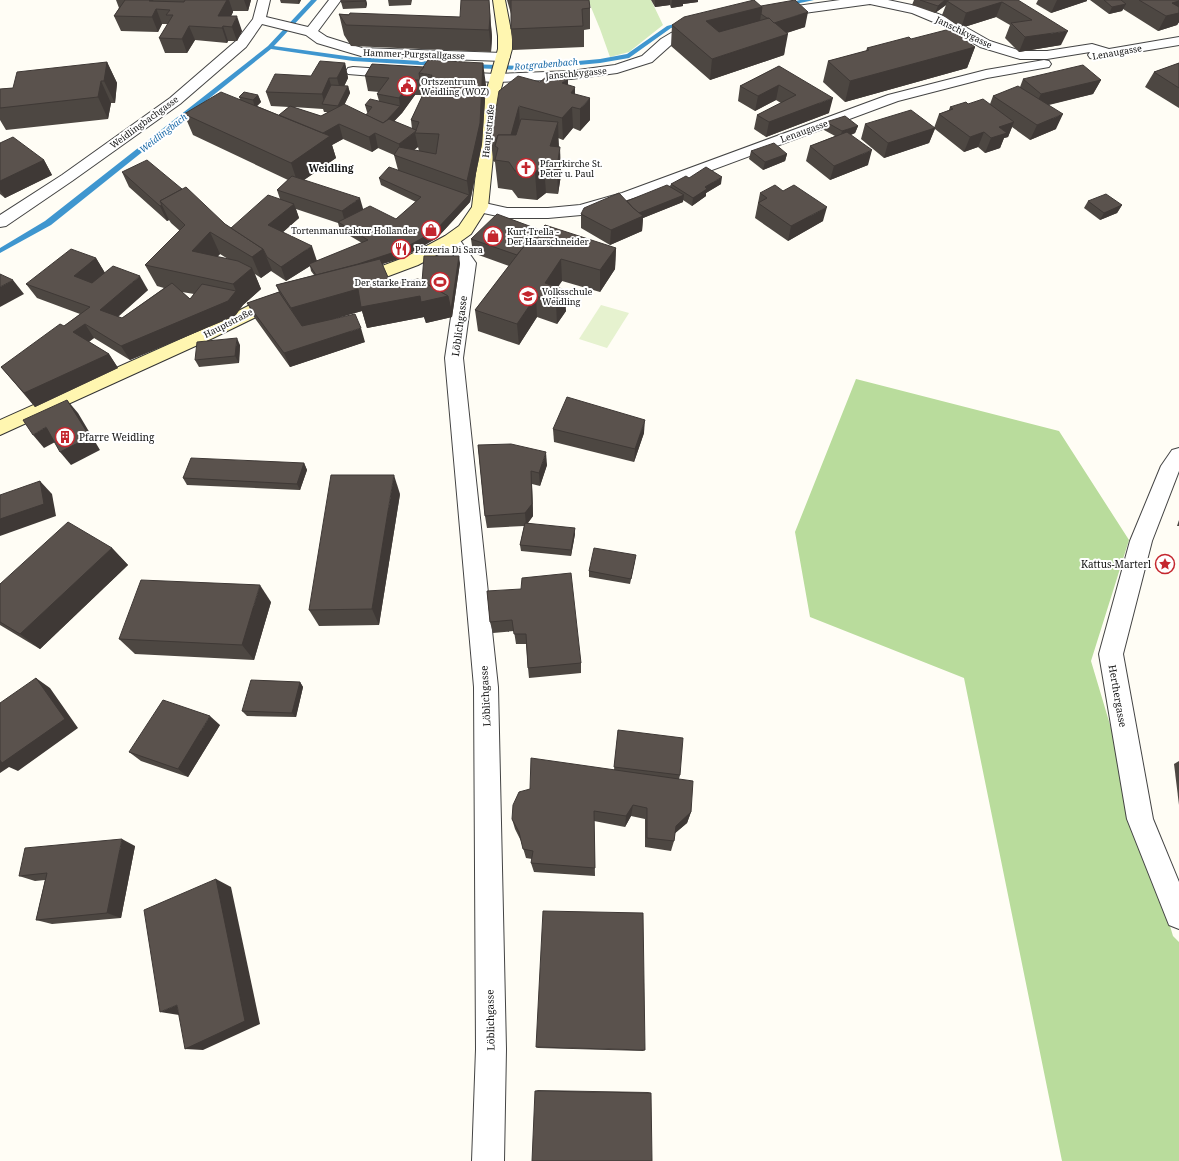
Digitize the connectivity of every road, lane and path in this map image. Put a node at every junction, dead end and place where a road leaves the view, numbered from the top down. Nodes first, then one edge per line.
1 (264, 0) edge
2 (499, 0) edge
3 (335, 1) edge
4 (856, 1) edge
5 (764, 15) edge
6 (260, 19) junction
7 (708, 27) edge
8 (306, 30) junction
9 (1179, 41) edge
10 (1110, 53) junction
11 (500, 67) junction
12 (354, 71) dead end
13 (409, 74) edge
14 (440, 76) edge
15 (480, 207) junction
16 (0, 222) edge
17 (451, 240) junction
18 (343, 282) edge
19 (296, 294) edge
20 (0, 428) edge
21 (1179, 456) edge
22 (1179, 915) edge
23 (488, 1161) edge

1 - 6 street, Weidlingbachgasse
2 - 11 main road, Hauptstraße
3 - 8 street
4 - 5 street, Janschkygasse
4 - 10 street, Janschkygasse
6 - 8 street, Hammer-Purgstallgasse
6 - 16 street, Weidlingbachgasse
7 - 11 street, Janschkygasse
8 - 11 street, Hammer-Purgstallgasse
9 - 10 street, Lenaugasse
10 - 15 street, Lenaugasse
11 - 14 street
11 - 15 main road, Hauptstraße
12 - 13 street
15 - 17 main road, Hauptstraße
17 - 18 main road, Hauptstraße
17 - 23 street, Löblichgasse
19 - 20 main road, Hauptstraße
21 - 22 street, Herthergasse

